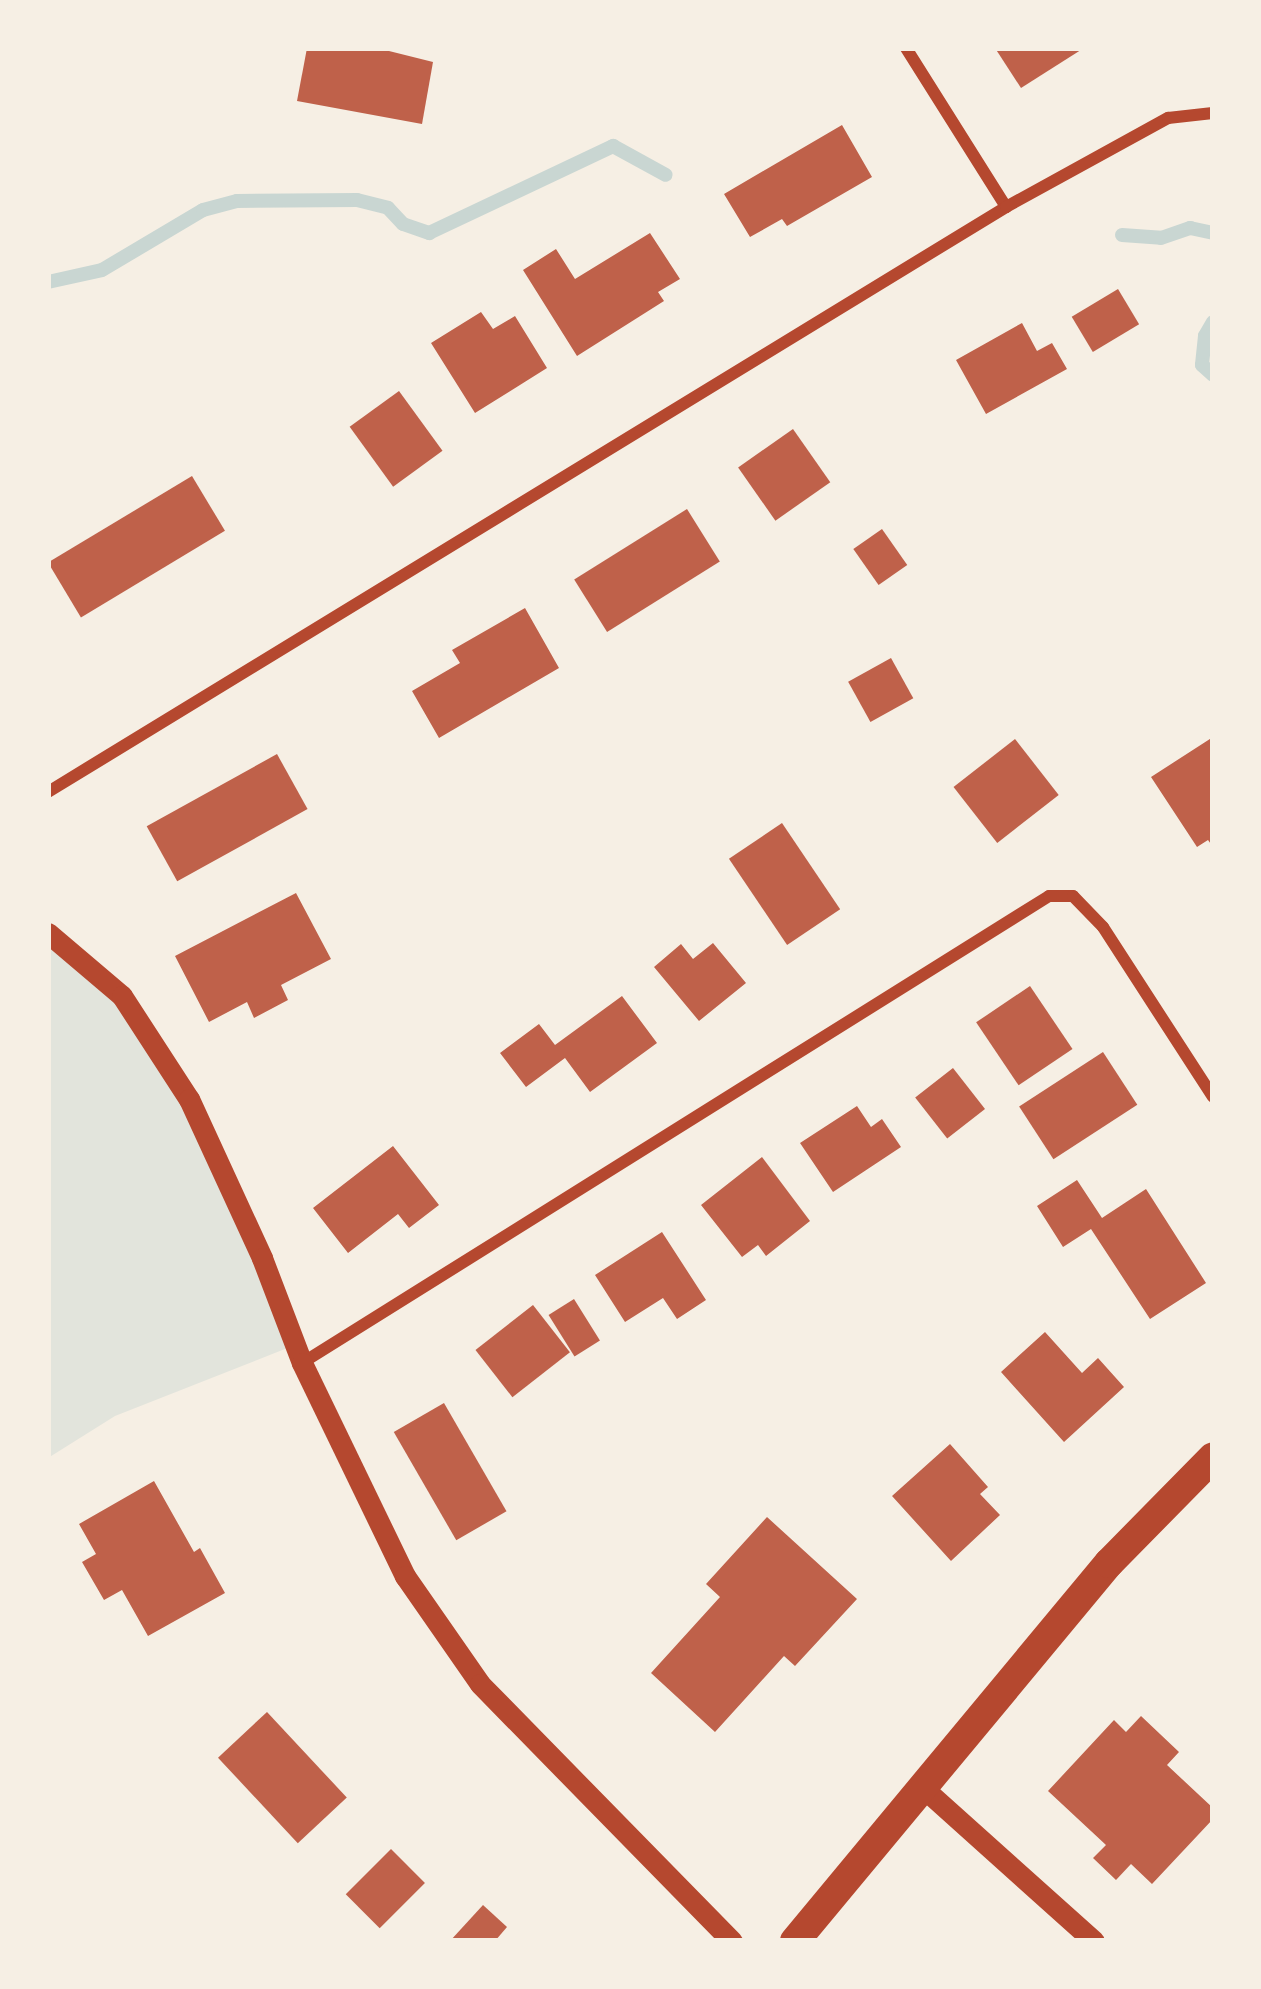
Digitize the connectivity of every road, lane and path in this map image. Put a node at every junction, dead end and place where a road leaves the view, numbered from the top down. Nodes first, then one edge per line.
1 (906, 48) edge
2 (1213, 113) edge
3 (1006, 207) junction
4 (48, 792) edge
5 (48, 933) edge
6 (1213, 1097) edge
7 (302, 1363) junction
8 (1213, 1457) edge
9 (921, 1786) junction
10 (732, 1941) edge
11 (795, 1941) edge
12 (1094, 1941) edge

1 - 3 street
2 - 3 street
3 - 4 street
5 - 7 street
6 - 7 street
7 - 10 street
8 - 9 main road
9 - 11 main road
9 - 12 street

